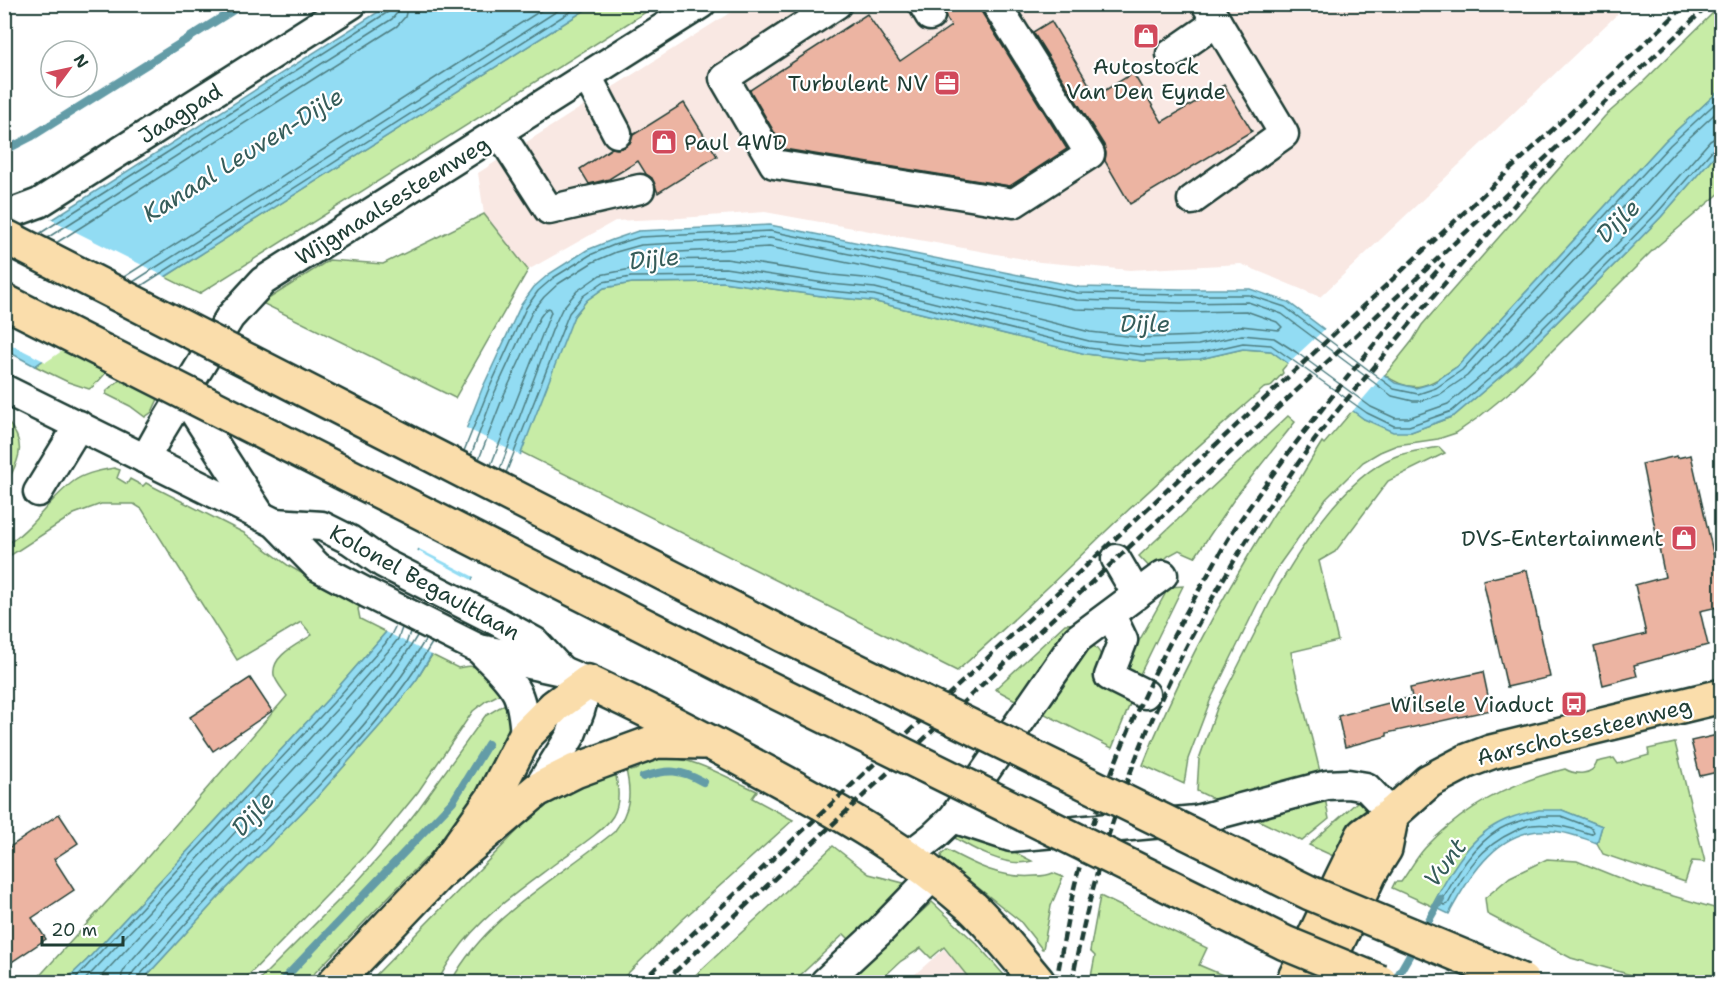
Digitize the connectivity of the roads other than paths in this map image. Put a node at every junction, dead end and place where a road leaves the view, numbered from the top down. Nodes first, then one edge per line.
1 (352, 4) edge
2 (701, 4) edge
3 (837, 4) edge
4 (996, 4) edge
5 (1211, 13) edge
6 (1171, 54) dead end
7 (587, 76) junction
8 (499, 132) junction
9 (617, 133) dead end
10 (640, 189) dead end
11 (1192, 200) dead end
12 (4, 216) edge
13 (4, 236) edge
14 (4, 301) edge
15 (188, 386) junction
16 (10, 397) edge
17 (79, 425) junction
18 (146, 459) junction
19 (38, 492) dead end
20 (268, 519) junction
21 (1116, 559) dead end
22 (1163, 575) dead end
23 (1137, 595) junction
24 (1111, 615) junction
25 (479, 649) junction
26 (575, 676) junction
27 (1145, 694) dead end
28 (1722, 696) edge
29 (525, 735) junction
30 (711, 742) junction
31 (537, 790) junction
32 (1392, 814) junction
33 (953, 818) junction
34 (908, 856) junction
35 (441, 871) junction
36 (934, 875) junction
37 (1521, 981) dead end
38 (335, 982) edge
39 (825, 982) edge
40 (1038, 982) edge
41 (1293, 982) edge
42 (1318, 982) edge
43 (1380, 982) edge

1 - 12 street, Jaagpad
2 - 7 street, Wijgmaalsesteenweg
3 - 4 street
5 - 6 street
5 - 11 street
7 - 8 street, Wijgmaalsesteenweg
7 - 9 street
8 - 10 street
8 - 15 street, Wijgmaalsesteenweg
13 - 37 main road, bridge
14 - 43 main road, bridge
15 - 18 street, Wijgmaalsesteenweg
15 - 20 street
16 - 17 street, Kolonel Begaultlaan
17 - 18 street, Kolonel Begaultlaan
17 - 19 street
18 - 20 street, Kolonel Begaultlaan
20 - 25 street, Kolonel Begaultlaan
20 - 26 street, Kolonel Begaultlaan
21 - 23 street
22 - 23 street
23 - 24 street
24 - 27 street
24 - 33 street
25 - 26 street, Kolonel Begaultlaan
25 - 29 street
26 - 29 main road
26 - 30 main road
26 - 31 street
28 - 32 main road, Aarschotsesteenweg
29 - 35 main road
30 - 31 main road
30 - 34 main road
31 - 35 main road
32 - 33 street
32 - 41 main road, Aarschotsesteenweg
32 - 42 main road
33 - 34 street
34 - 36 main road
35 - 38 main road
36 - 39 street
36 - 40 main road

